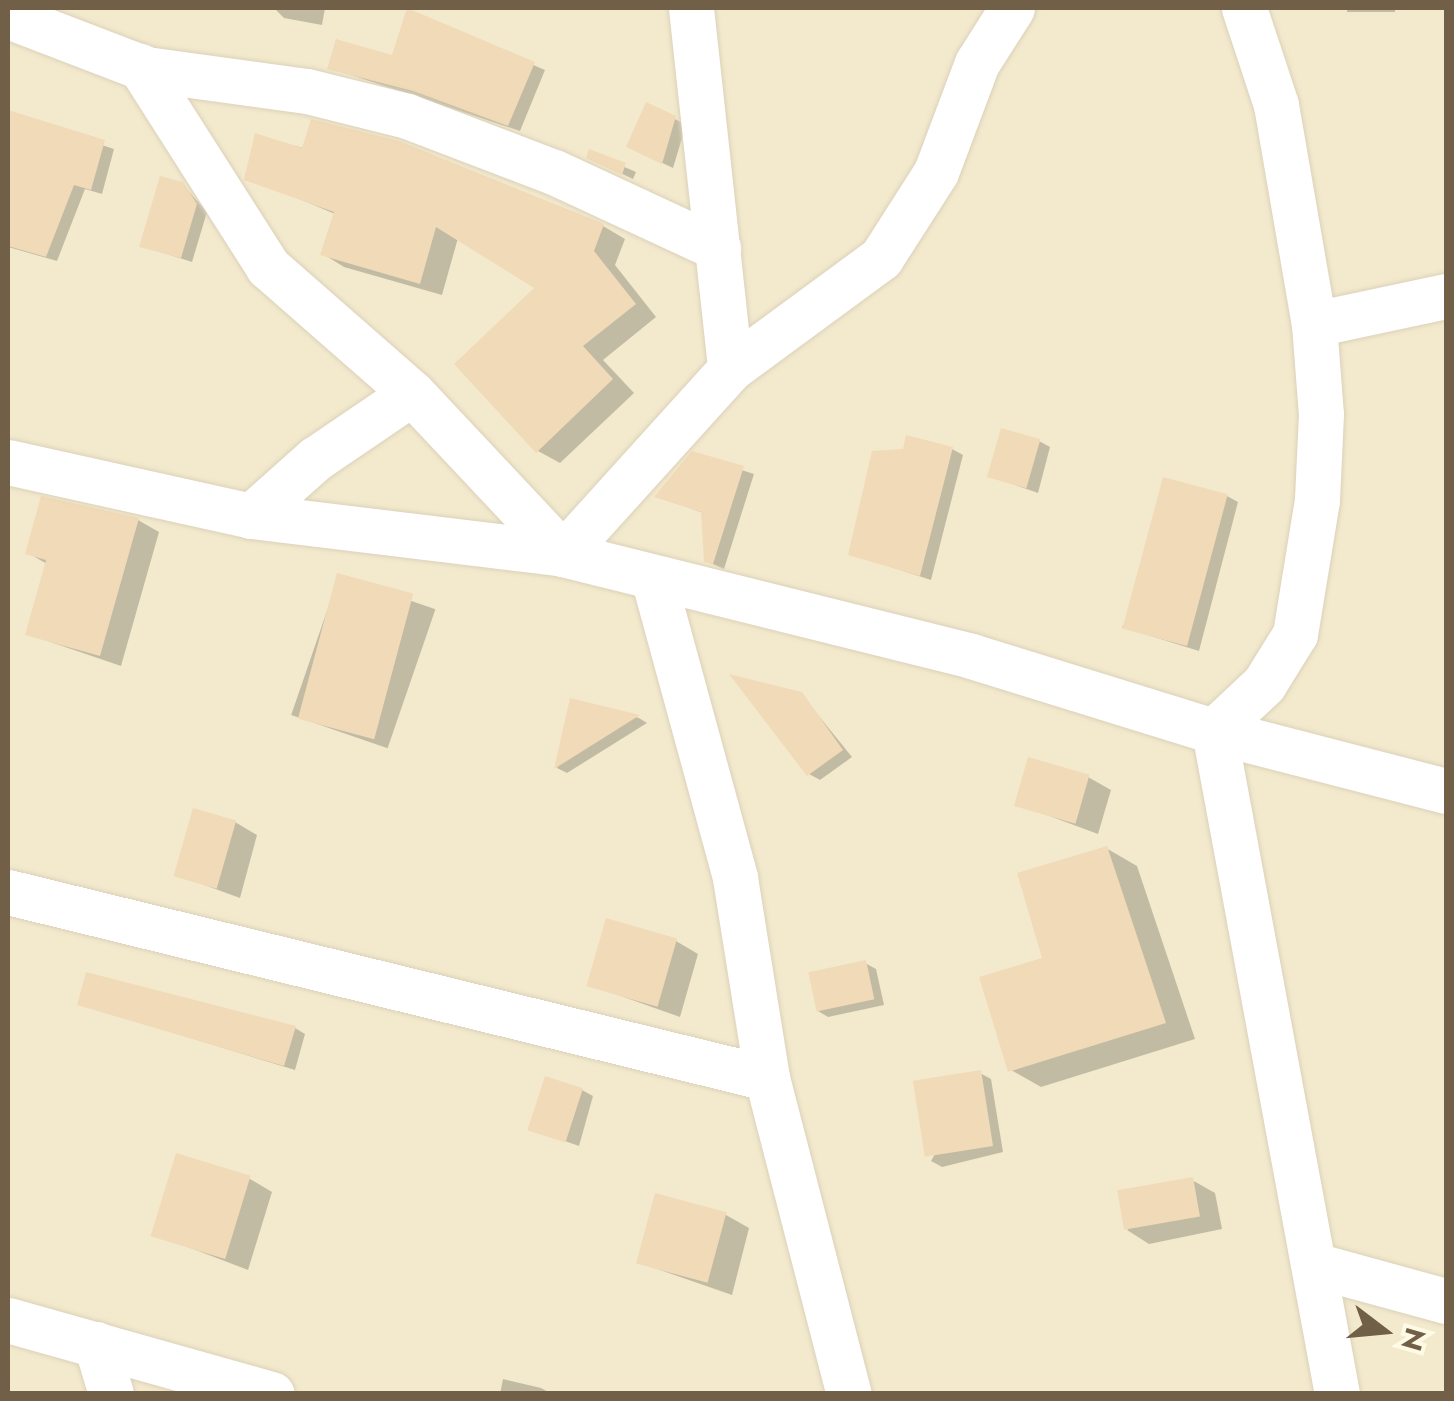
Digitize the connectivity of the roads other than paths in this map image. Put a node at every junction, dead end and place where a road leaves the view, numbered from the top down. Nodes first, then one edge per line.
1 (691, 8) edge
2 (1012, 8) edge
3 (1244, 8) edge
4 (8, 16) edge
5 (140, 66) junction
6 (718, 248) junction
7 (1446, 296) edge
8 (1314, 324) junction
9 (730, 370) junction
10 (412, 393) junction
11 (8, 462) edge
12 (251, 516) junction
13 (564, 554) junction
14 (654, 580) junction
15 (1214, 731) junction
16 (1446, 791) edge
17 (8, 892) edge
18 (767, 1078) junction
19 (1314, 1265) junction
20 (1446, 1301) edge
21 (8, 1320) edge
22 (96, 1344) junction
23 (111, 1394) edge
24 (272, 1394) edge
25 (848, 1394) edge
26 (1338, 1394) edge

1 - 6 street
2 - 9 street
3 - 8 street
4 - 5 street
5 - 6 street
5 - 10 street
6 - 9 street
7 - 8 street
8 - 15 street
9 - 13 street
10 - 12 street
10 - 13 street
11 - 12 street
12 - 13 street
13 - 14 street
14 - 15 street
14 - 18 street
15 - 16 street
15 - 19 street
17 - 18 street
18 - 25 street
19 - 20 street
19 - 26 street
21 - 22 street
22 - 23 street
22 - 24 street

